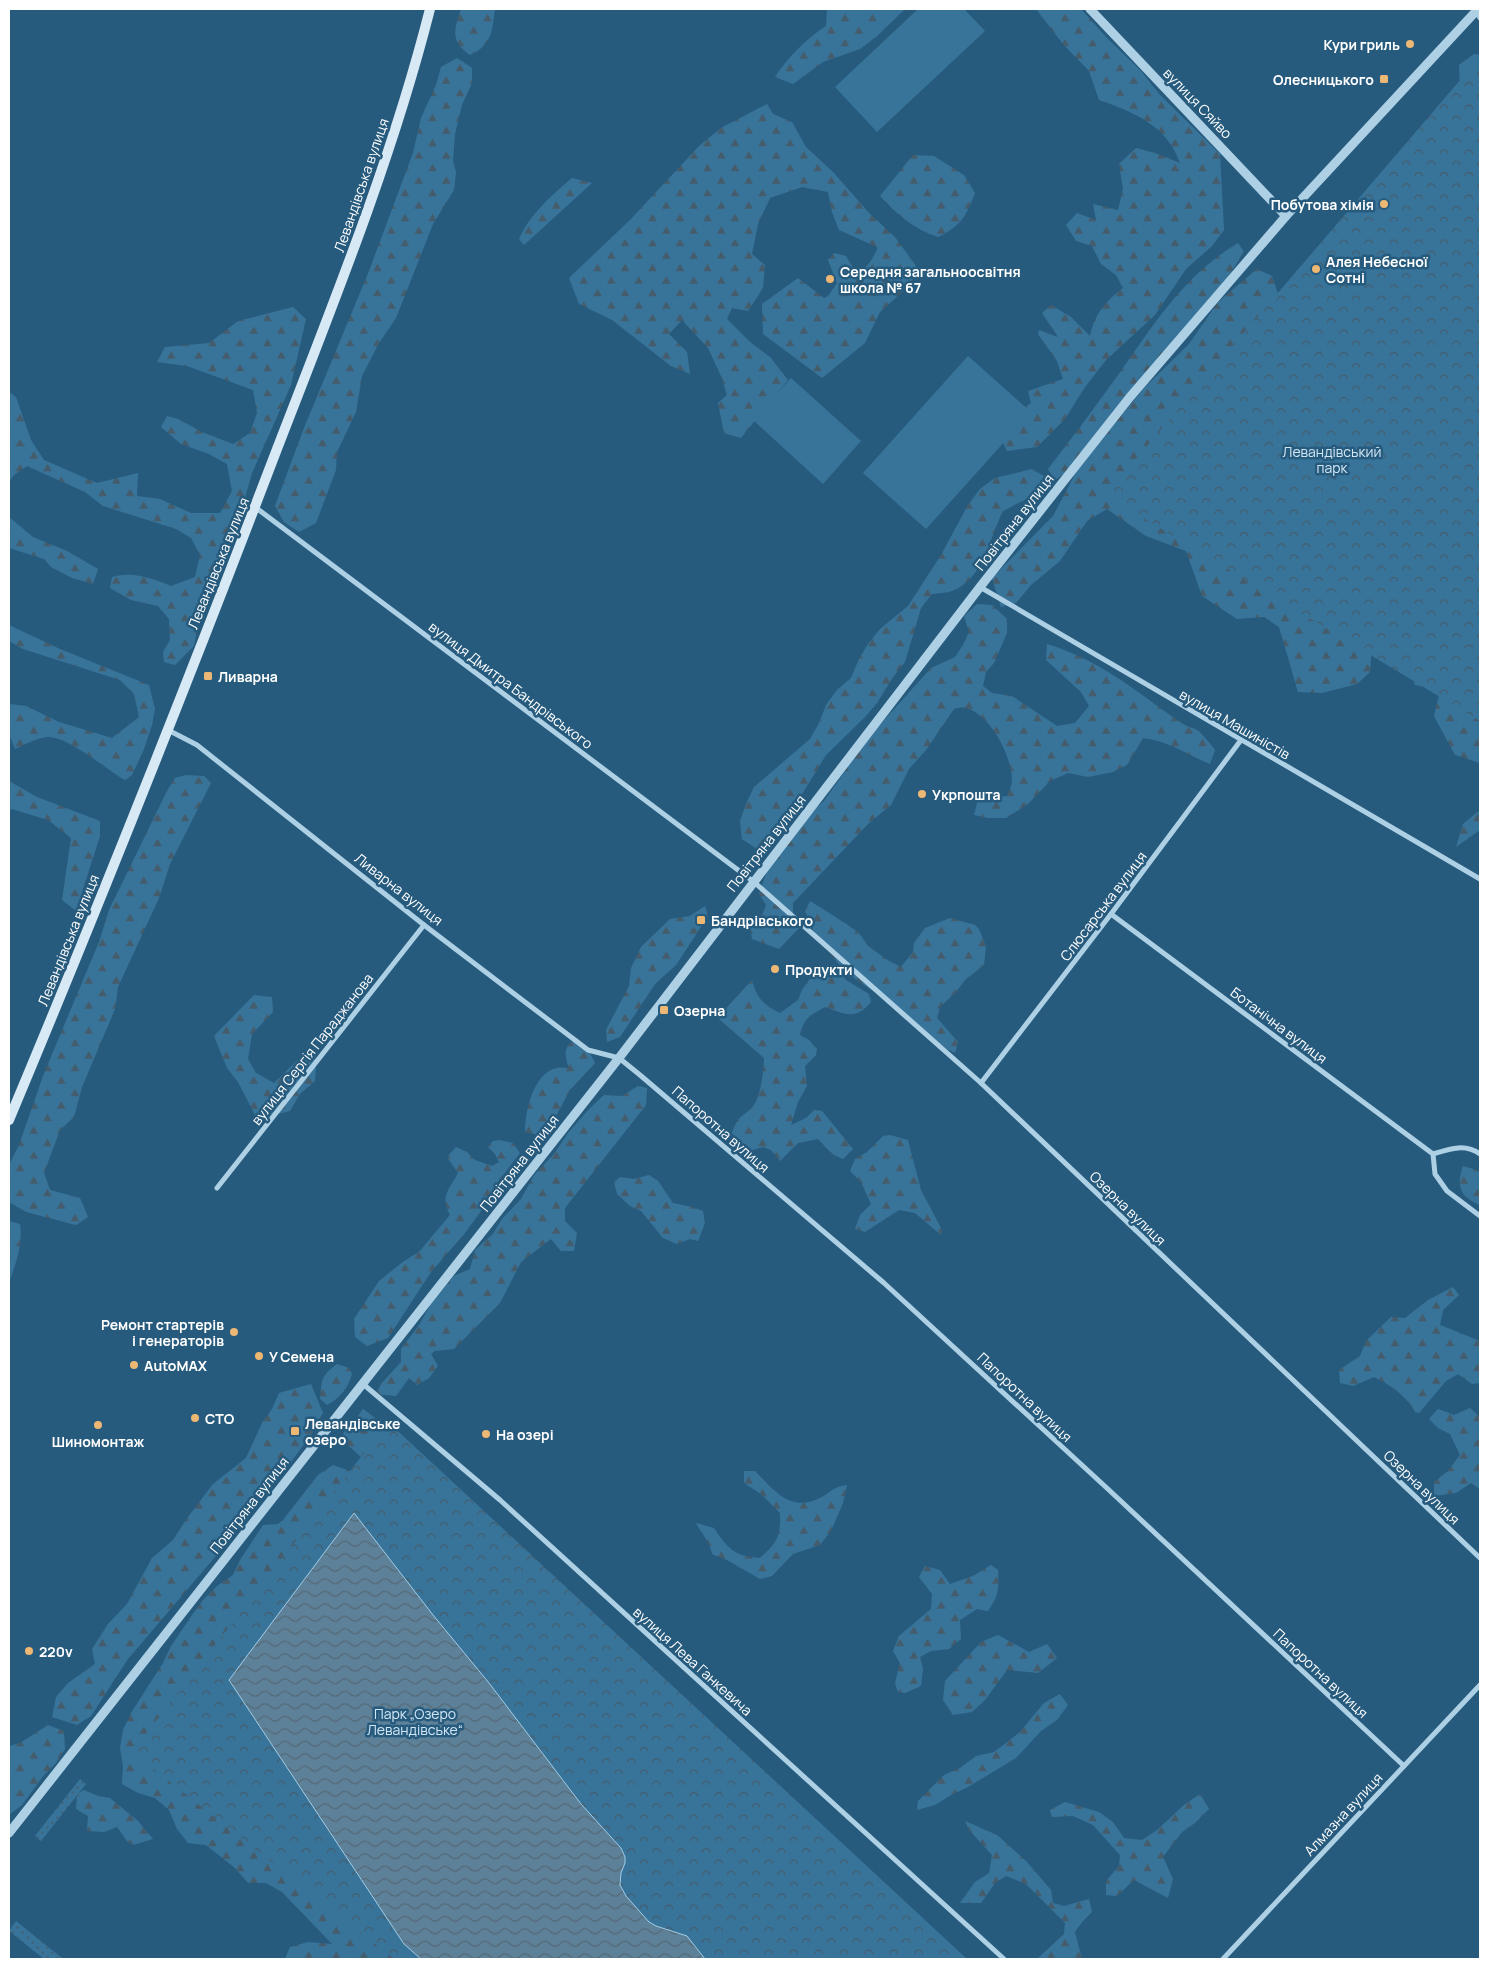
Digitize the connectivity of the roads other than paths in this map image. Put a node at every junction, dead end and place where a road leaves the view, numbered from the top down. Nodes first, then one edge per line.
1 (430, 9) edge
2 (1090, 9) edge
3 (1477, 12) edge
4 (1286, 216) junction
5 (255, 507) junction
6 (980, 587) junction
7 (168, 729) junction
8 (1241, 740) junction
9 (1480, 879) edge
10 (754, 882) junction
11 (1111, 914) junction
12 (424, 924) junction
13 (619, 1058) junction
14 (981, 1083) junction
15 (9, 1120) edge
16 (1433, 1154) junction
17 (1480, 1154) edge
18 (217, 1188) dead end
19 (1480, 1216) edge
20 (363, 1384) junction
21 (1480, 1558) edge
22 (1480, 1685) edge
23 (1404, 1766) junction
24 (9, 1833) edge
25 (1004, 1959) edge
26 (1223, 1959) edge

1 - 5 main road, Левандівська вулиця
2 - 4 street, вулиця Сяйво
3 - 4 street, Повітряна вулиця
4 - 6 street, Повітряна вулиця
5 - 7 main road, Левандівська вулиця
5 - 10 street, вулиця Дмитра Бандрівського
6 - 8 street, вулиця Машиністів
6 - 10 street, Повітряна вулиця
7 - 12 street, Ливарна вулиця
7 - 15 main road, Левандівська вулиця
8 - 9 street, вулиця Машиністів
8 - 11 street, Слюсарська вулиця
10 - 13 street, Повітряна вулиця
10 - 14 street, Озерна вулиця
11 - 14 street, Слюсарська вулиця
11 - 16 street, Ботанічна вулиця
12 - 13 street, Ливарна вулиця
12 - 18 street, вулиця Сергія Параджанова
13 - 20 street, Повітряна вулиця
13 - 23 street, Папоротна вулиця
14 - 21 street, Озерна вулиця
16 - 17 street
16 - 19 street
20 - 24 street, Повітряна вулиця
20 - 25 street, вулиця Лева Ганкевича
22 - 23 street, Алмазна вулиця
23 - 26 street, Алмазна вулиця

